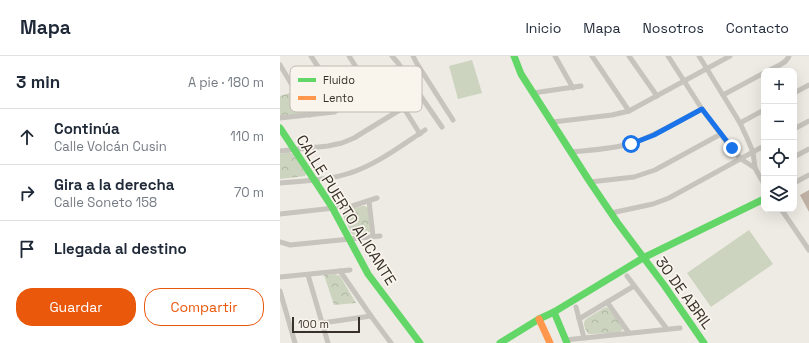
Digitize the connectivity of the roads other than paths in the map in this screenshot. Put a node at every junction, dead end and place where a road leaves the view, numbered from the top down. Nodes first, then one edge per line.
1 (311, 56) edge
2 (349, 56) edge
3 (392, 56) edge
4 (413, 56) edge
5 (514, 56) edge
6 (555, 56) edge
7 (592, 56) edge
8 (629, 56) edge
9 (668, 56) edge
10 (699, 56) edge
11 (730, 56) edge
12 (789, 56) edge
13 (280, 65) edge
14 (318, 66) edge
15 (355, 66) edge
16 (400, 66) edge
17 (419, 66) edge
18 (773, 68) edge
19 (707, 69) junction
20 (422, 71) edge
21 (761, 75) edge
22 (684, 81) junction
23 (290, 82) edge
24 (809, 85) edge
25 (581, 86) dead end
26 (572, 88) junction
27 (797, 91) edge
28 (533, 93) junction
29 (723, 95) junction
30 (657, 96) junction
31 (422, 98) edge
32 (702, 109) junction
33 (629, 110) junction
34 (308, 112) edge
35 (334, 112) edge
36 (396, 112) edge
37 (406, 112) edge
38 (761, 112) edge
39 (310, 115) junction
40 (280, 118) edge
41 (453, 120) dead end
42 (809, 121) edge
43 (553, 122) junction
44 (740, 123) junction
45 (442, 127) dead end
46 (797, 127) edge
47 (280, 128) edge
48 (721, 134) junction
49 (761, 148) edge
50 (294, 149) junction
51 (809, 149) edge
52 (280, 151) edge
53 (572, 152) junction
54 (753, 152) junction
55 (797, 155) edge
56 (741, 159) junction
57 (755, 168) junction
58 (761, 173) edge
59 (809, 175) edge
60 (314, 179) junction
61 (797, 181) edge
62 (590, 182) junction
63 (280, 183) edge
64 (376, 198) dead end
65 (761, 200) edge
66 (369, 201) junction
67 (332, 208) junction
68 (783, 212) edge
69 (611, 213) junction
70 (280, 214) edge
71 (373, 236) junction
72 (380, 236) dead end
73 (349, 238) junction
74 (280, 242) edge
75 (809, 250) edge
76 (642, 258) junction
77 (350, 270) dead end
78 (340, 271) junction
79 (308, 275) junction
80 (627, 276) dead end
81 (280, 277) edge
82 (634, 286) junction
83 (280, 291) edge
84 (607, 302) junction
85 (576, 307) dead end
86 (554, 312) junction
87 (371, 316) junction
88 (539, 319) junction
89 (579, 319) junction
90 (322, 323) junction
91 (680, 328) dead end
92 (667, 329) junction
93 (629, 333) junction
94 (584, 338) junction
95 (566, 341) edge
96 (295, 343) edge
97 (328, 343) edge
98 (391, 343) edge
99 (420, 343) edge
100 (500, 343) edge
101 (550, 343) edge
102 (704, 343) edge

1 - 14 street
2 - 15 street
3 - 16 street
4 - 17 street
5 - 28 street, 30 DE ABRIL
6 - 26 street
7 - 33 street
8 - 30 street
9 - 22 street
10 - 19 street
11 - 19 street
12 - 18 street
13 - 23 street
19 - 22 street
19 - 29 street
20 - 41 street
21 - 29 street
22 - 30 street
22 - 32 street
24 - 27 street
25 - 26 street
26 - 28 street
28 - 43 street, 30 DE ABRIL
29 - 44 street
30 - 33 street
31 - 45 street
32 - 48 street
32 - 53 street
33 - 43 street
34 - 39 street
35 - 39 street
36 - 50 street
37 - 60 street
38 - 44 street
39 - 40 street
42 - 46 street
43 - 53 street, 30 DE ABRIL
44 - 54 street
47 - 50 street, CALLE PUERTO ALICANTE
48 - 56 street
48 - 62 street
49 - 54 street
50 - 52 street
50 - 60 street, CALLE PUERTO ALICANTE
51 - 55 street
53 - 62 street, 30 DE ABRIL
54 - 56 street
54 - 57 street
56 - 57 street
56 - 69 street
57 - 58 street
59 - 61 street
60 - 63 street
60 - 67 street, CALLE PUERTO ALICANTE
62 - 69 street, 30 DE ABRIL
64 - 66 street
65 - 76 street
66 - 67 street
66 - 71 street
67 - 70 street
67 - 73 street, CALLE PUERTO ALICANTE
68 - 75 street
69 - 76 street, 30 DE ABRIL
71 - 72 street
71 - 73 street
73 - 74 street
73 - 99 street, CALLE PUERTO ALICANTE
76 - 86 street
76 - 102 street, 30 DE ABRIL
77 - 78 street
78 - 79 street
78 - 87 street
79 - 81 street
79 - 90 street
80 - 82 street
82 - 84 street
82 - 92 street
83 - 96 street
84 - 89 street
84 - 93 street
85 - 89 street
86 - 88 street
86 - 95 street
87 - 90 street
87 - 98 street
88 - 100 street
88 - 101 street
89 - 94 street
90 - 97 street
91 - 92 street
92 - 93 street
93 - 94 street
94 - 95 street

